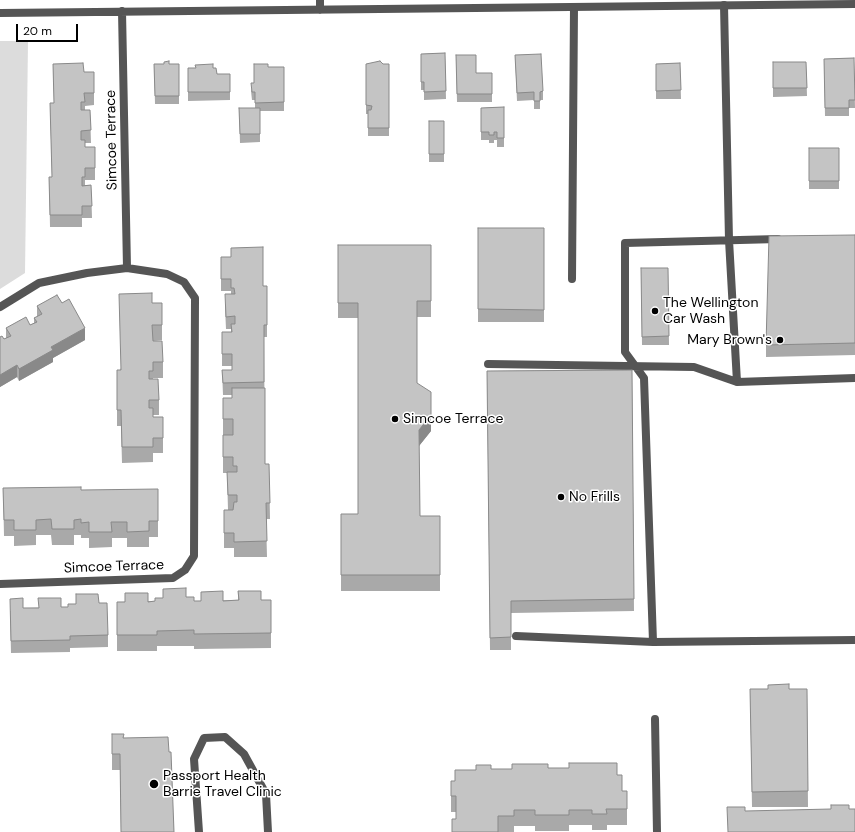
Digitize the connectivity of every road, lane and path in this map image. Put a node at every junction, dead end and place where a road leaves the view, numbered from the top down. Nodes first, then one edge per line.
1 (320, 0) edge
2 (855, 4) edge
3 (724, 5) junction
4 (574, 7) junction
5 (320, 10) junction
6 (122, 11) junction
7 (0, 14) edge
8 (784, 238) edge
9 (729, 240) junction
10 (127, 268) junction
11 (572, 279) dead end
12 (0, 307) edge
13 (488, 364) dead end
14 (636, 367) junction
15 (855, 378) edge
16 (737, 382) junction
17 (0, 584) edge
18 (516, 636) dead end
19 (855, 640) edge
20 (653, 642) junction
21 (656, 719) dead end
22 (199, 832) edge
23 (268, 832) edge
24 (657, 832) edge

1 - 5 street
2 - 3 street
3 - 4 street
3 - 9 street
4 - 5 street
4 - 11 street
5 - 6 street
6 - 7 street
6 - 10 street, Simcoe Terrace
8 - 9 street
9 - 14 street
9 - 16 street
10 - 12 street, Simcoe Terrace
10 - 17 street, Simcoe Terrace
13 - 14 street
14 - 16 street
14 - 20 street
15 - 16 street
18 - 20 street
19 - 20 street
21 - 24 street
22 - 23 street

